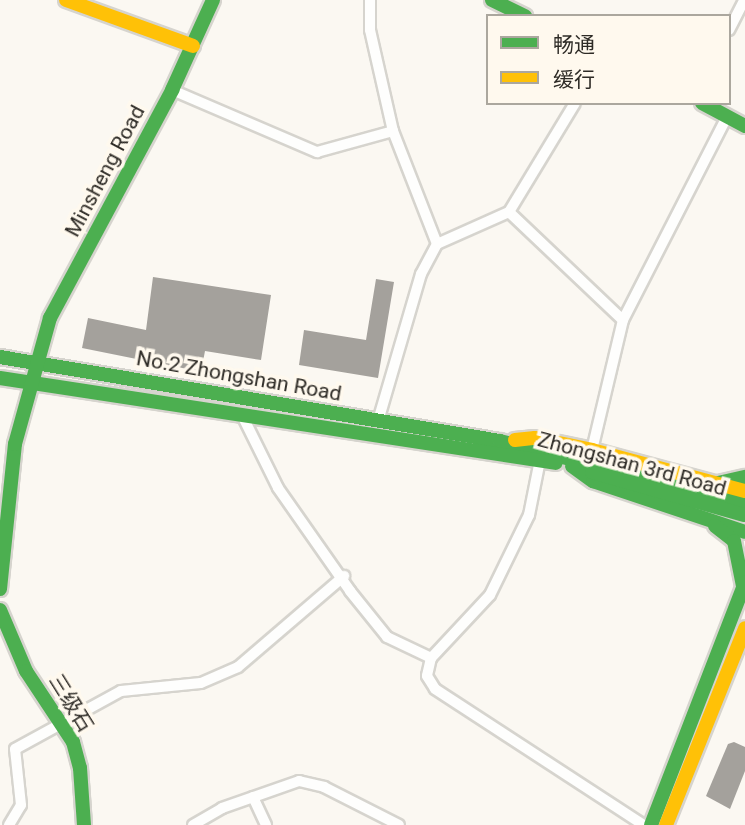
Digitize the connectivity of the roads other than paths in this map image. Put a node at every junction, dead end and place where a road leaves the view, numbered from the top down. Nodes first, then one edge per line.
1 (66, 0) edge
2 (212, 0) edge
3 (370, 0) edge
4 (492, 0) edge
5 (744, 0) edge
6 (521, 14) edge
7 (731, 26) edge
8 (193, 46) junction
9 (172, 90) junction
10 (574, 105) edge
11 (706, 105) edge
12 (727, 117) junction
13 (745, 126) edge
14 (393, 131) junction
15 (509, 212) junction
16 (437, 244) junction
17 (623, 320) junction
18 (0, 357) edge
19 (37, 362) junction
20 (0, 378) edge
21 (31, 385) junction
22 (242, 415) junction
23 (378, 421) junction
24 (469, 442) junction
25 (500, 442) junction
26 (592, 450) junction
27 (540, 460) junction
28 (572, 466) junction
29 (745, 477) edge
30 (718, 483) junction
31 (745, 491) edge
32 (745, 504) edge
33 (744, 515) edge
34 (706, 518) junction
35 (741, 529) edge
36 (1, 562) edge
37 (344, 576) junction
38 (744, 585) edge
39 (0, 589) edge
40 (0, 610) edge
41 (745, 628) edge
42 (431, 658) junction
43 (61, 724) junction
44 (253, 797) junction
45 (9, 825) edge
46 (84, 825) edge
47 (193, 825) edge
48 (266, 825) edge
49 (399, 825) edge
50 (644, 825) edge
51 (651, 825) edge
52 (667, 825) edge

1 - 8 main road
2 - 8 main road, Minsheng Road
3 - 14 street
4 - 6 main road
5 - 7 street
8 - 9 main road, Minsheng Road
9 - 14 street
9 - 19 main road, Minsheng Road
10 - 15 street
11 - 12 main road
12 - 13 main road
12 - 17 street
14 - 16 street
15 - 16 street
15 - 17 street
16 - 23 street
17 - 26 street
18 - 19 main road, No.2 Zhongshan Road
19 - 21 main road
19 - 23 main road, No.2 Zhongshan Road
20 - 21 main road
21 - 22 main road
21 - 36 main road
22 - 24 main road
22 - 37 street
23 - 24 main road, No.2 Zhongshan Road
24 - 25 main road, Zhongshan 3rd Road
24 - 27 main road, Zhongshan 3rd Road
25 - 26 main road
25 - 32 main road, Zhongshan 3rd Road
26 - 30 main road
27 - 28 main road, Zhongshan 3rd Road
27 - 42 street
28 - 33 main road, Zhongshan 3rd Road
28 - 34 main road
29 - 30 main road
30 - 31 main road
34 - 35 main road
34 - 38 main road
36 - 39 main road
37 - 42 street
37 - 43 street
38 - 51 main road
40 - 43 main road, 三级石
41 - 52 main road
42 - 50 street
43 - 45 street
43 - 46 main road, 三级石
44 - 47 street
44 - 48 street
44 - 49 street

